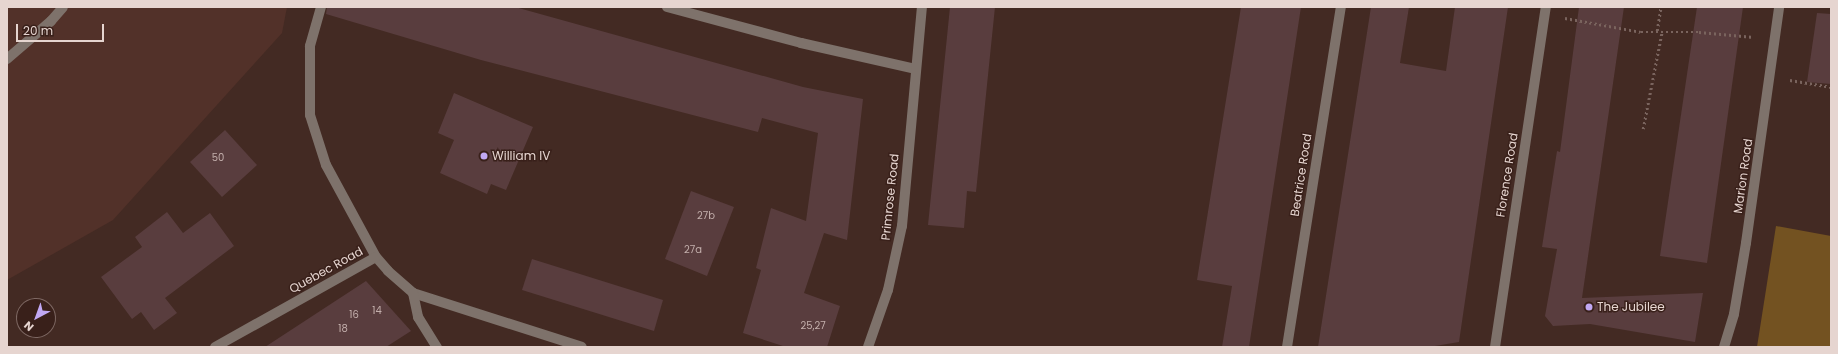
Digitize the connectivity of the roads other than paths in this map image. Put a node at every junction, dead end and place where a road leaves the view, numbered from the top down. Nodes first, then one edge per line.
1 (63, 7) edge
2 (321, 7) edge
3 (667, 7) edge
4 (922, 7) edge
5 (1340, 7) edge
6 (1779, 7) edge
7 (1545, 10) edge
8 (7, 59) edge
9 (915, 69) junction
10 (376, 257) junction
11 (413, 293) junction
12 (215, 347) edge
13 (437, 347) edge
14 (582, 347) edge
15 (868, 347) edge
16 (1287, 347) edge
17 (1495, 347) edge
18 (1724, 347) edge

1 - 8 street
2 - 10 street
3 - 9 street
4 - 9 street, Primrose Road
5 - 16 street, Beatrice Road
6 - 18 street, Marion Road
7 - 17 street, Florence Road
9 - 15 street, Primrose Road
10 - 11 street, Quebec Road
10 - 12 street, Quebec Road
11 - 13 street
11 - 14 street, Quebec Road

